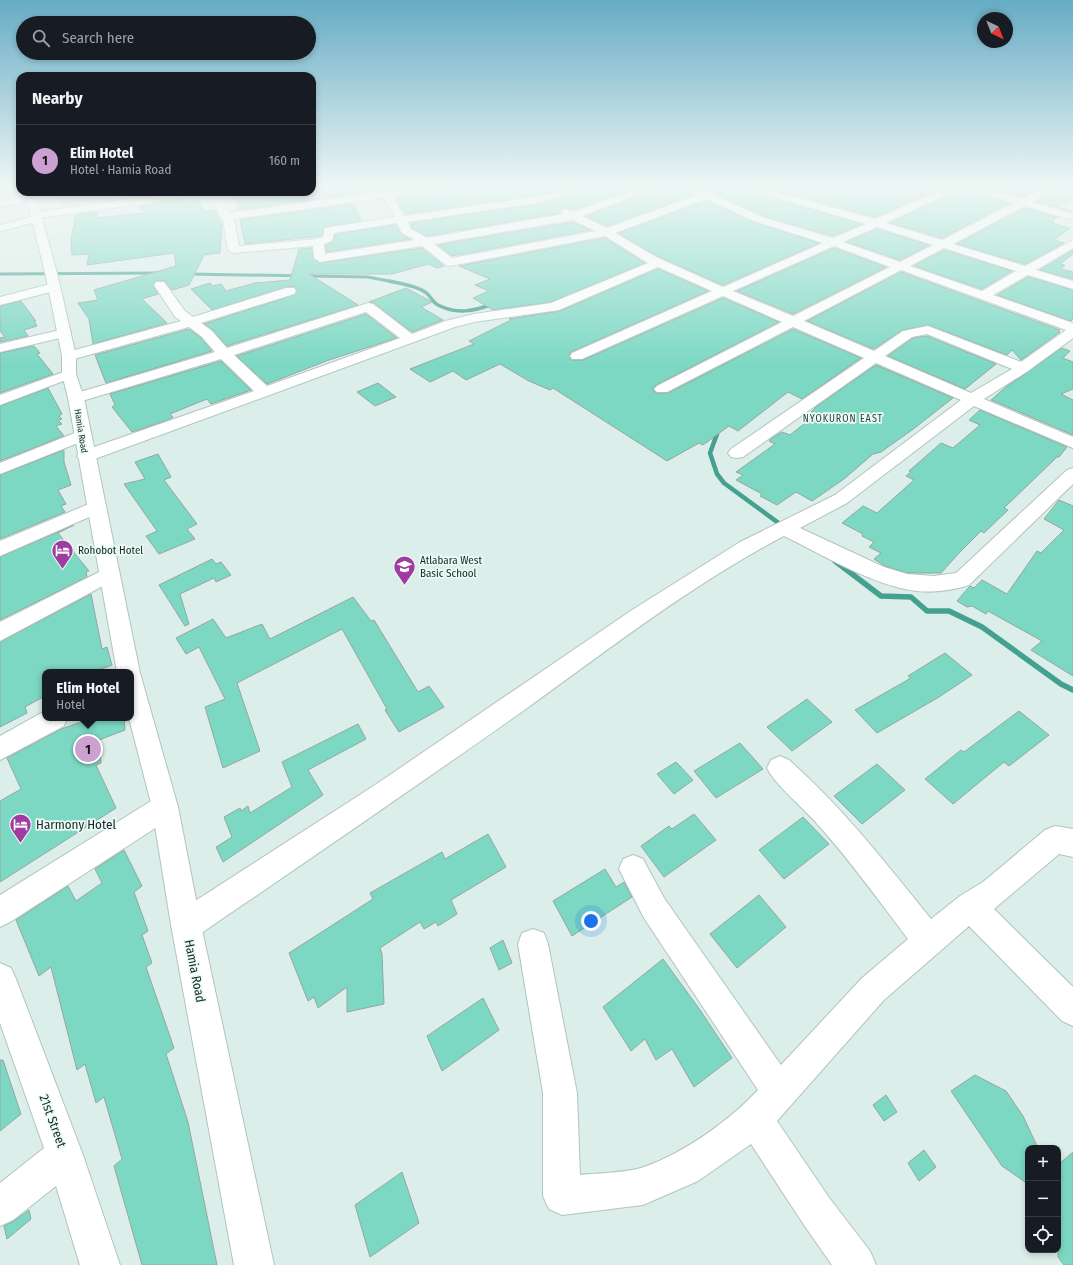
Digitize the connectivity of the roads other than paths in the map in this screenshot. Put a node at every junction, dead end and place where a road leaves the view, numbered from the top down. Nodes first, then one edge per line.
1 (44, 247) edge
2 (233, 247) edge
3 (265, 247) edge
4 (319, 247) edge
5 (391, 247) edge
6 (431, 247) edge
7 (528, 247) edge
8 (632, 247) edge
9 (822, 247) edge
10 (847, 247) edge
11 (941, 247) edge
12 (956, 247) edge
13 (1066, 247) edge
14 (658, 263) junction
15 (902, 266) junction
16 (1026, 270) junction
17 (52, 278) junction
18 (160, 285) dead end
19 (1073, 285) edge
20 (290, 291) dead end
21 (724, 292) junction
22 (983, 296) junction
23 (0, 302) edge
24 (191, 322) junction
25 (794, 322) junction
26 (1073, 328) edge
27 (1073, 331) edge
28 (64, 333) junction
29 (410, 339) junction
30 (0, 348) edge
31 (224, 354) junction
32 (69, 356) junction
33 (577, 356) dead end
34 (876, 357) junction
35 (1023, 368) junction
36 (69, 374) junction
37 (662, 389) dead end
38 (264, 392) junction
39 (76, 398) junction
40 (973, 399) junction
41 (0, 400) edge
42 (82, 435) junction
43 (1073, 443) edge
44 (737, 453) dead end
45 (86, 456) junction
46 (0, 469) edge
47 (1073, 474) edge
48 (96, 507) junction
49 (781, 531) junction
50 (0, 549) edge
51 (109, 574) junction
52 (0, 632) edge
53 (129, 669) edge
54 (134, 689) edge
55 (50, 721) edge
56 (0, 749) edge
57 (780, 768) dead end
58 (165, 807) junction
59 (1073, 843) edge
60 (633, 869) dead end
61 (970, 906) junction
62 (0, 912) edge
63 (186, 925) junction
64 (929, 941) junction
65 (533, 944) dead end
66 (0, 979) edge
67 (1073, 1010) edge
68 (779, 1092) junction
69 (755, 1120) junction
70 (65, 1155) junction
71 (0, 1207) edge
72 (100, 1265) edge
73 (254, 1265) edge
74 (856, 1265) edge

1 - 17 street, Hamia Road
2 - 3 street
4 - 5 street
6 - 7 street
8 - 14 street
9 - 21 street
10 - 15 street
11 - 15 street
12 - 16 street
13 - 16 street
14 - 21 street
14 - 29 street
15 - 22 street
15 - 25 street
16 - 19 street
16 - 22 street
17 - 23 street
17 - 28 street, Hamia Road
18 - 24 street
20 - 24 street
21 - 25 street
21 - 33 street
22 - 26 street
24 - 31 street
24 - 32 street
25 - 34 street
25 - 37 street
27 - 35 street
28 - 30 street
28 - 32 street, Hamia Road
29 - 31 street
29 - 38 street
31 - 38 street
31 - 39 street
32 - 36 street, Hamia Road
34 - 35 street
34 - 40 street
34 - 44 street
35 - 40 street
36 - 39 street, Hamia Road
36 - 41 street
38 - 45 street
39 - 42 street, Hamia Road
40 - 43 street
40 - 49 street
42 - 45 street, Hamia Road
42 - 46 street
45 - 48 street, Hamia Road
47 - 49 street
48 - 50 street
48 - 51 street, Hamia Road
49 - 63 street
51 - 52 street
51 - 53 street, Hamia Road
54 - 58 street, Hamia Road
55 - 56 street
57 - 64 street
58 - 62 street
58 - 63 street, Hamia Road
59 - 61 street
60 - 68 street
61 - 64 street
61 - 67 street
63 - 73 street, Hamia Road
64 - 68 street
65 - 69 street
66 - 70 street, 21st Street
68 - 69 street
69 - 74 street
70 - 71 street
70 - 72 street, 21st Street

